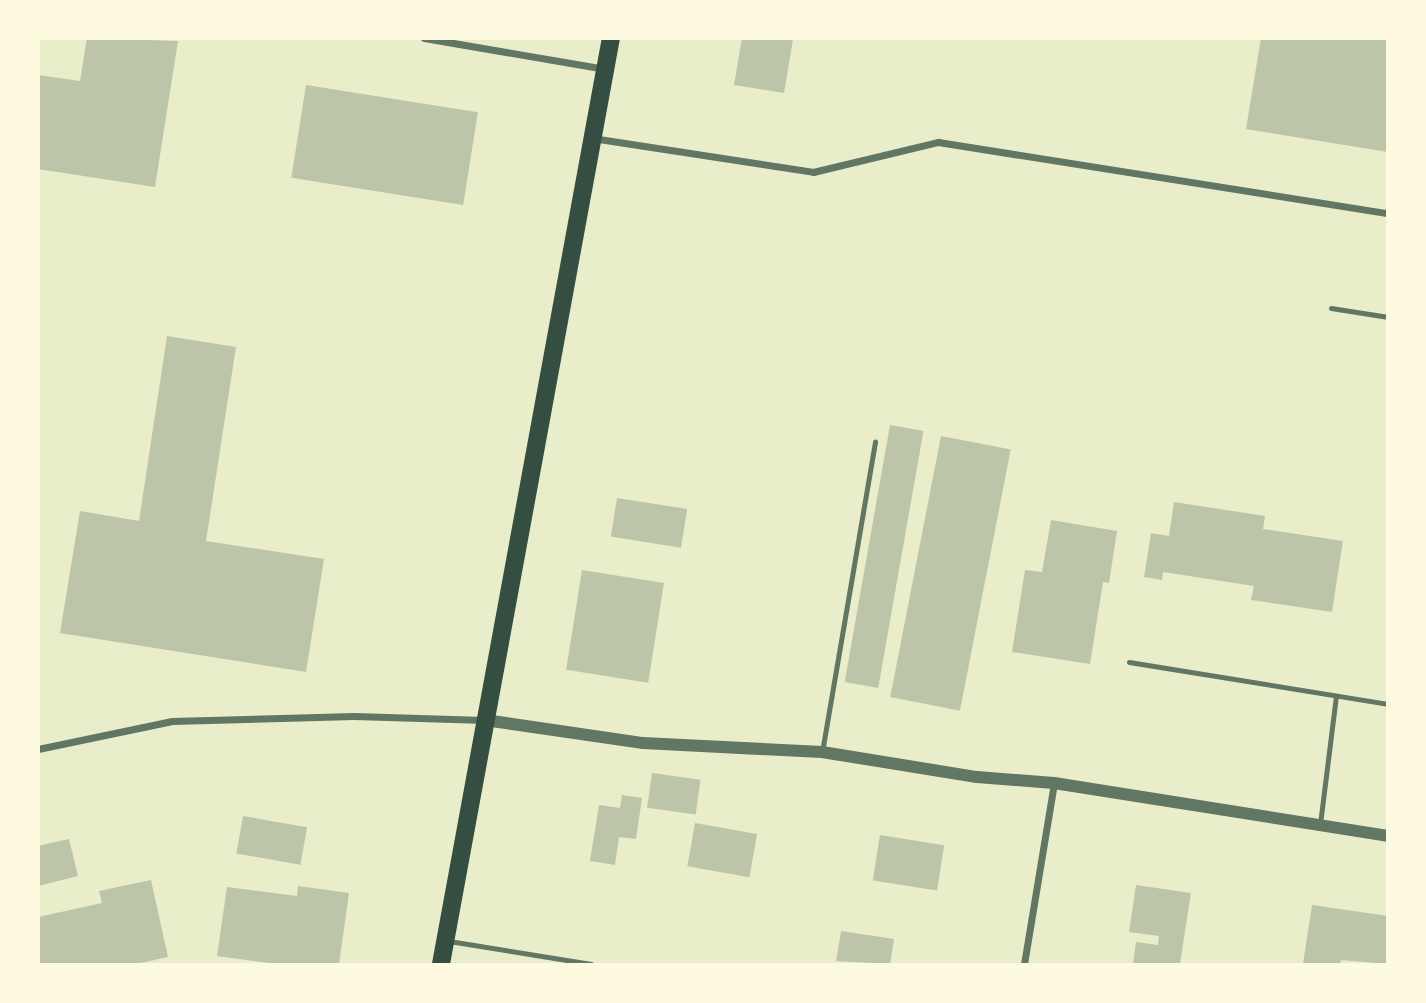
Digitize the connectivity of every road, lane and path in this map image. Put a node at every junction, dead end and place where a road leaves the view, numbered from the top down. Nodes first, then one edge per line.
1 (424, 38) edge
2 (611, 38) edge
3 (605, 69) junction
4 (592, 138) junction
5 (1388, 213) edge
6 (1331, 308) dead end
7 (1388, 317) edge
8 (875, 441) dead end
9 (1129, 662) dead end
10 (1336, 696) junction
11 (1388, 704) edge
12 (485, 720) junction
13 (38, 749) edge
14 (822, 752) junction
15 (1054, 783) junction
16 (1320, 826) junction
17 (1388, 836) edge
18 (446, 940) junction
19 (441, 964) edge
20 (591, 964) edge
21 (1024, 964) edge

1 - 3 street
2 - 3 main road
3 - 4 main road
4 - 5 street
4 - 12 main road
6 - 7 lane
8 - 14 lane
9 - 10 lane
10 - 11 lane
10 - 16 lane
12 - 13 street
12 - 14 street
12 - 18 main road
14 - 15 street
15 - 16 street
15 - 21 street
16 - 17 street
18 - 19 main road
18 - 20 lane

